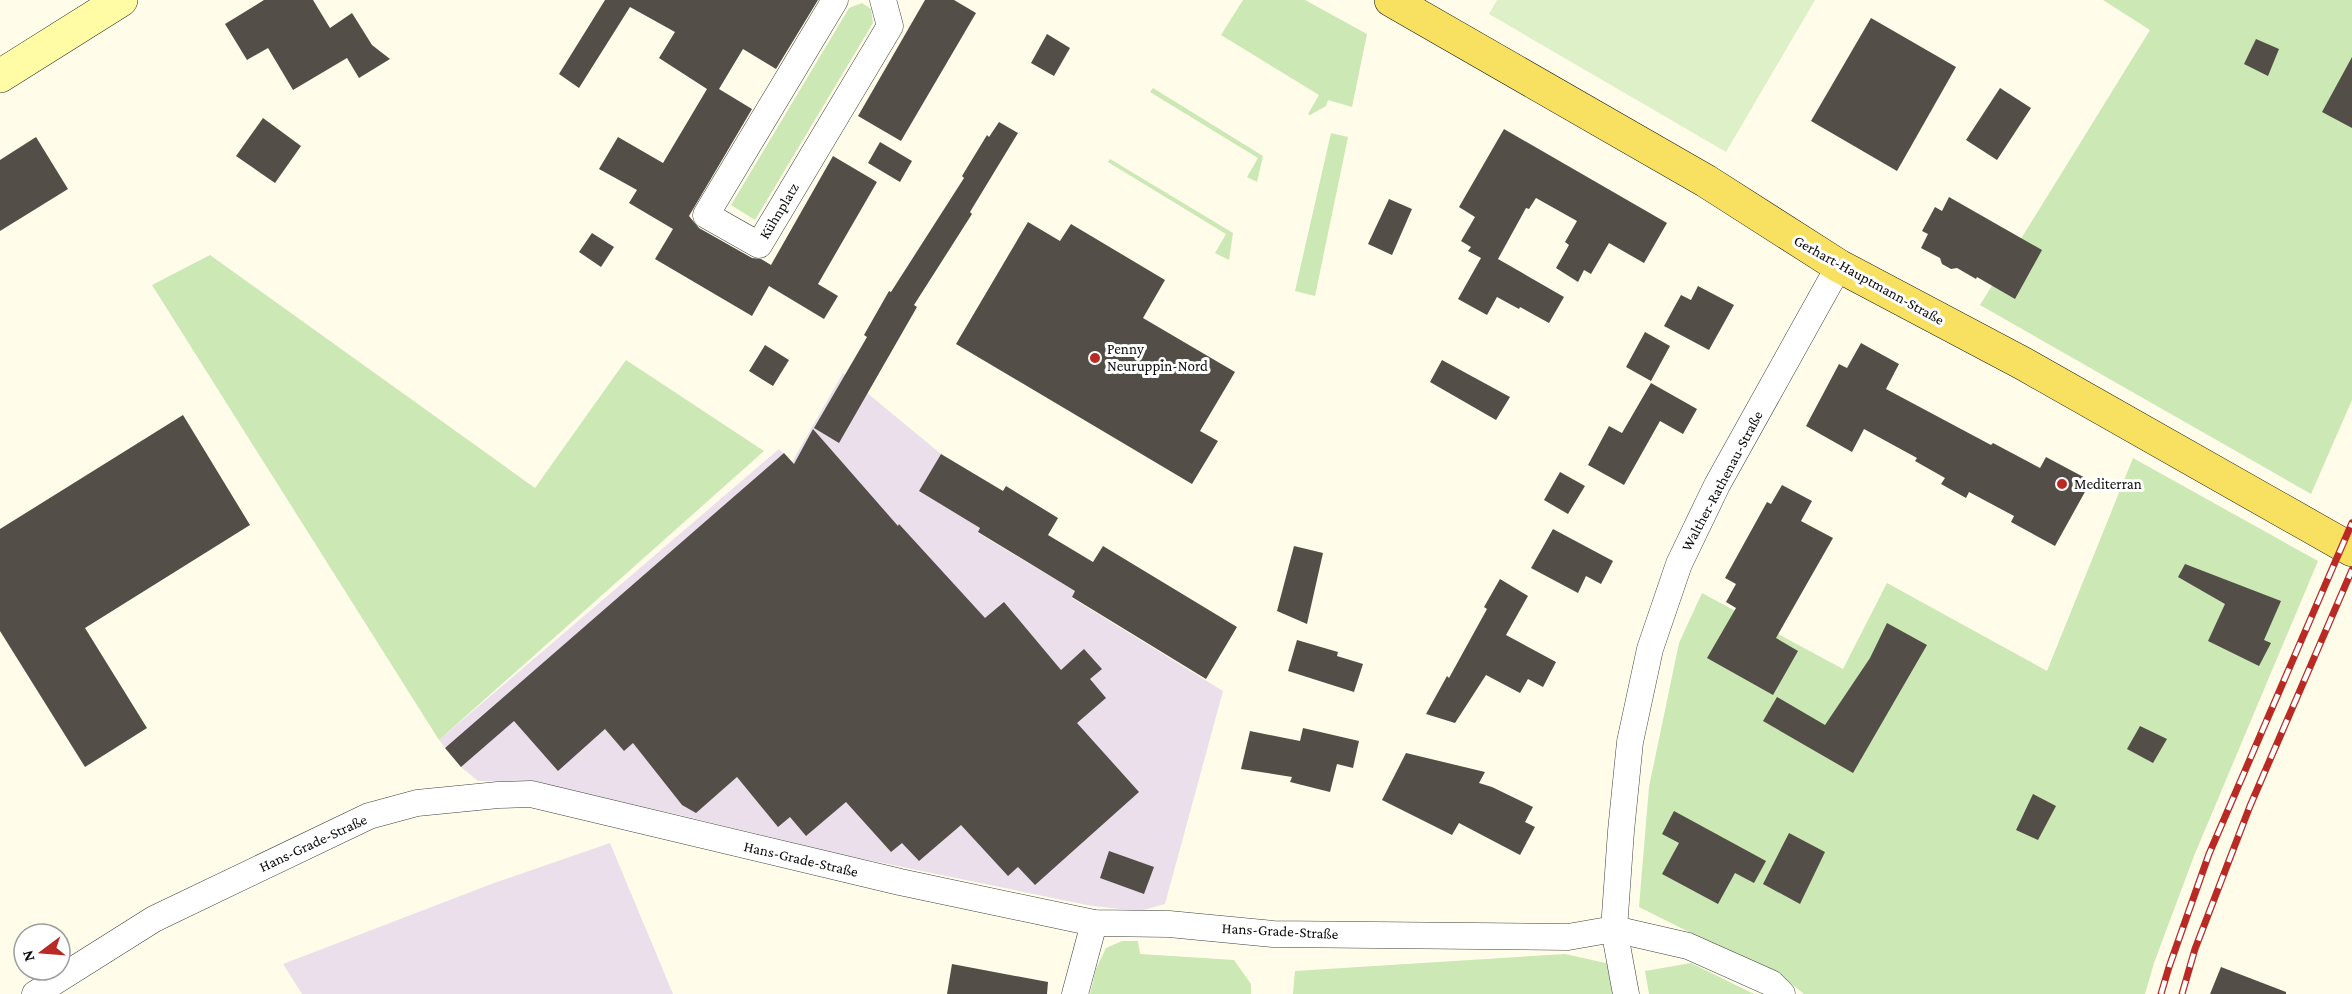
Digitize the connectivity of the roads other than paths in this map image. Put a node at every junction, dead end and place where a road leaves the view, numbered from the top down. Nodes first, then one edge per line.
1 (121, 0) edge
2 (835, 0) edge
3 (883, 0) edge
4 (1391, 0) edge
5 (0, 76) edge
6 (1839, 266) junction
7 (2352, 550) edge
8 (1094, 922) junction
9 (1614, 929) junction
10 (35, 994) edge
11 (1076, 994) edge
12 (1626, 994) edge
13 (1782, 994) edge

1 - 5 main road
2 - 3 street, Kühnplatz
4 - 6 main road, Gerhart-Hauptmann-Straße
6 - 7 main road, Gerhart-Hauptmann-Straße
6 - 9 street, Walther-Rathenau-Straße
8 - 9 street, Hans-Grade-Straße
8 - 10 street, Hans-Grade-Straße
8 - 11 street
9 - 12 street, Walther-Rathenau-Straße
9 - 13 street

